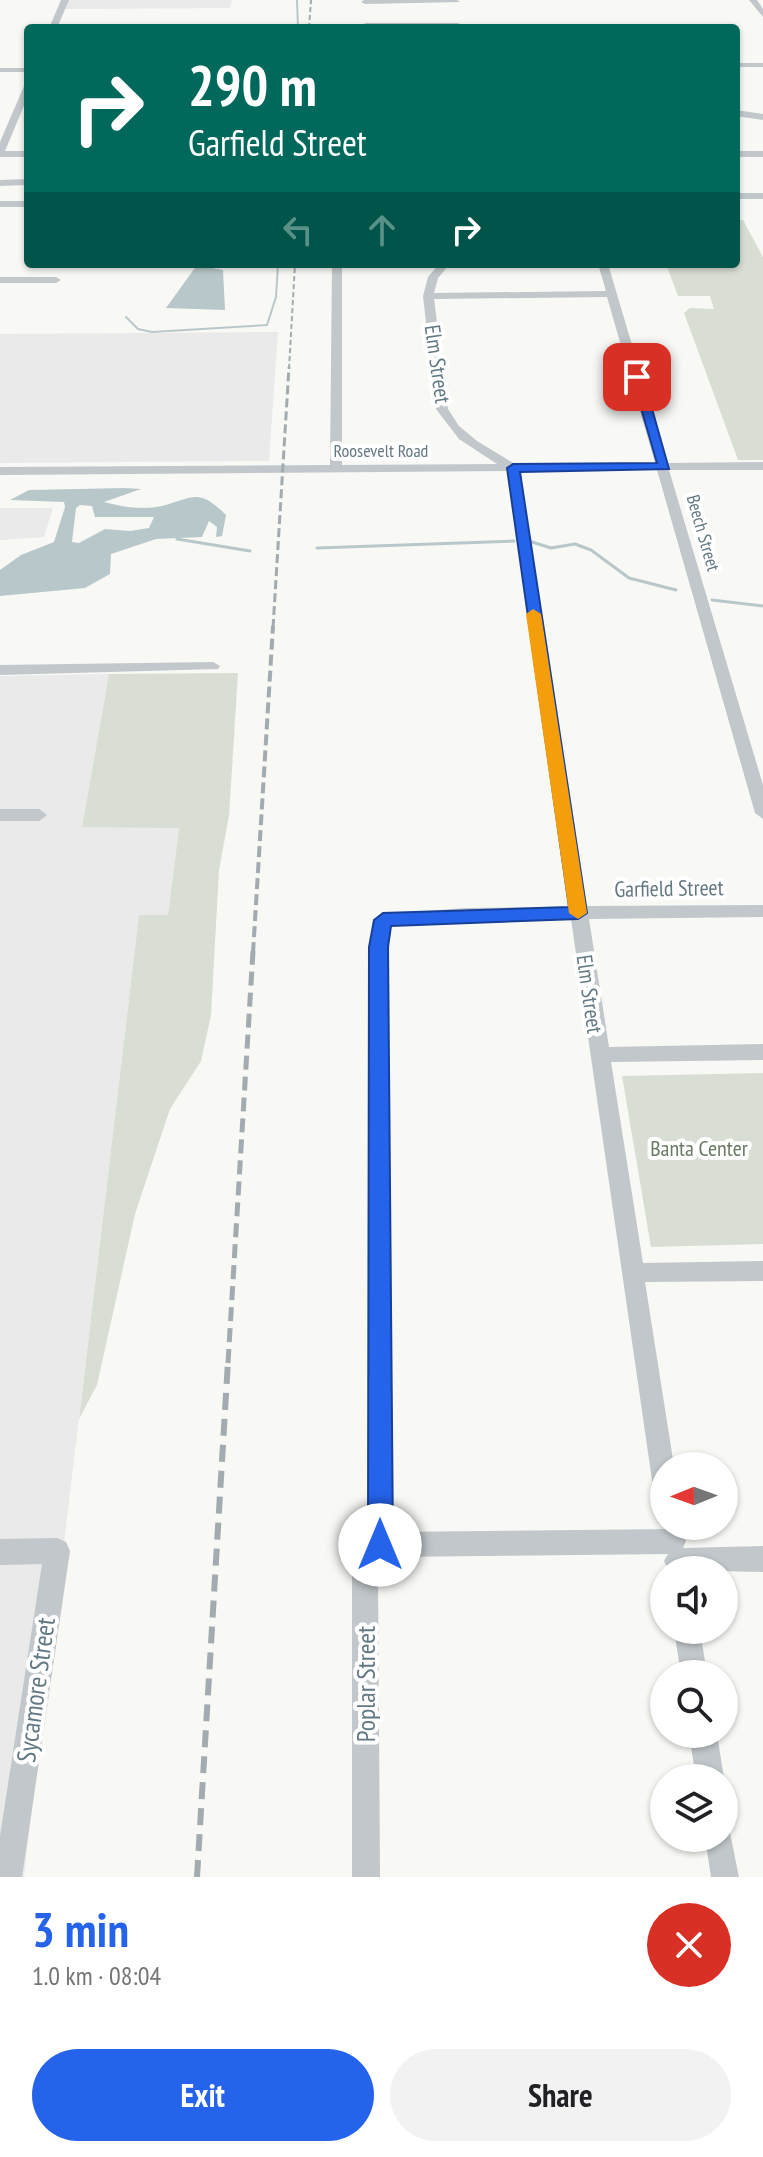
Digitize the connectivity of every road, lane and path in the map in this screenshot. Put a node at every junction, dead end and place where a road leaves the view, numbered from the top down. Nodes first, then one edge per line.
1 (65, 0) edge
2 (753, 0) edge
3 (365, 1) edge
4 (456, 13) edge
5 (763, 15) edge
6 (55, 24) edge
7 (365, 24) edge
8 (384, 24) edge
9 (763, 63) edge
10 (740, 65) edge
11 (0, 70) edge
12 (24, 70) edge
13 (24, 95) edge
14 (740, 114) edge
15 (763, 117) edge
16 (14, 119) junction
17 (24, 119) edge
18 (0, 153) edge
19 (24, 154) edge
20 (740, 154) edge
21 (763, 154) edge
22 (24, 182) edge
23 (0, 183) edge
24 (740, 196) edge
25 (763, 196) edge
26 (0, 204) edge
27 (24, 204) edge
28 (337, 268) edge
29 (441, 268) edge
30 (604, 268) edge
31 (0, 280) edge
32 (56, 280) dead end
33 (612, 294) junction
34 (428, 296) junction
35 (763, 466) edge
36 (665, 467) junction
37 (513, 468) junction
38 (336, 469) junction
39 (0, 471) edge
40 (213, 666) dead end
41 (0, 670) edge
42 (763, 813) edge
43 (0, 815) edge
44 (39, 815) dead end
45 (763, 911) edge
46 (578, 913) junction
47 (383, 920) joint
48 (763, 1052) edge
49 (599, 1055) junction
50 (763, 1271) edge
51 (631, 1273) junction
52 (660, 1452) edge
53 (380, 1545) junction
54 (675, 1550) edge
55 (0, 1552) edge
56 (763, 1559) edge
57 (721, 1852) edge
58 (8, 1877) edge
59 (366, 1877) edge
60 (725, 1877) edge

1 - 6 street
2 - 5 street
3 - 4 street
3 - 7 street
4 - 8 street
9 - 10 street
11 - 12 street
13 - 16 street
14 - 15 street
16 - 17 street
16 - 18 street
18 - 19 street
20 - 21 street
22 - 23 street
24 - 25 street
26 - 27 street
28 - 38 street
29 - 34 street, Elm Street
30 - 33 street, Beech Street
31 - 32 street
33 - 34 street
33 - 36 street, Beech Street
34 - 37 street, Elm Street
35 - 36 street, Roosevelt Road
36 - 37 street, Roosevelt Road
36 - 42 street, Beech Street
37 - 38 street, Roosevelt Road
37 - 46 street, Elm Street
38 - 39 street, Roosevelt Road
40 - 41 street
43 - 44 street
45 - 46 street, Garfield Street
46 - 47 street, Garfield Street
46 - 49 street, Elm Street
47 - 53 street, Poplar Street
48 - 49 street
49 - 51 street, Elm Street
50 - 51 street
51 - 52 street, Elm Street
53 - 54 street
53 - 59 street, Poplar Street
54 - 56 street
55 - 58 street, Sycamore Street
57 - 60 street

